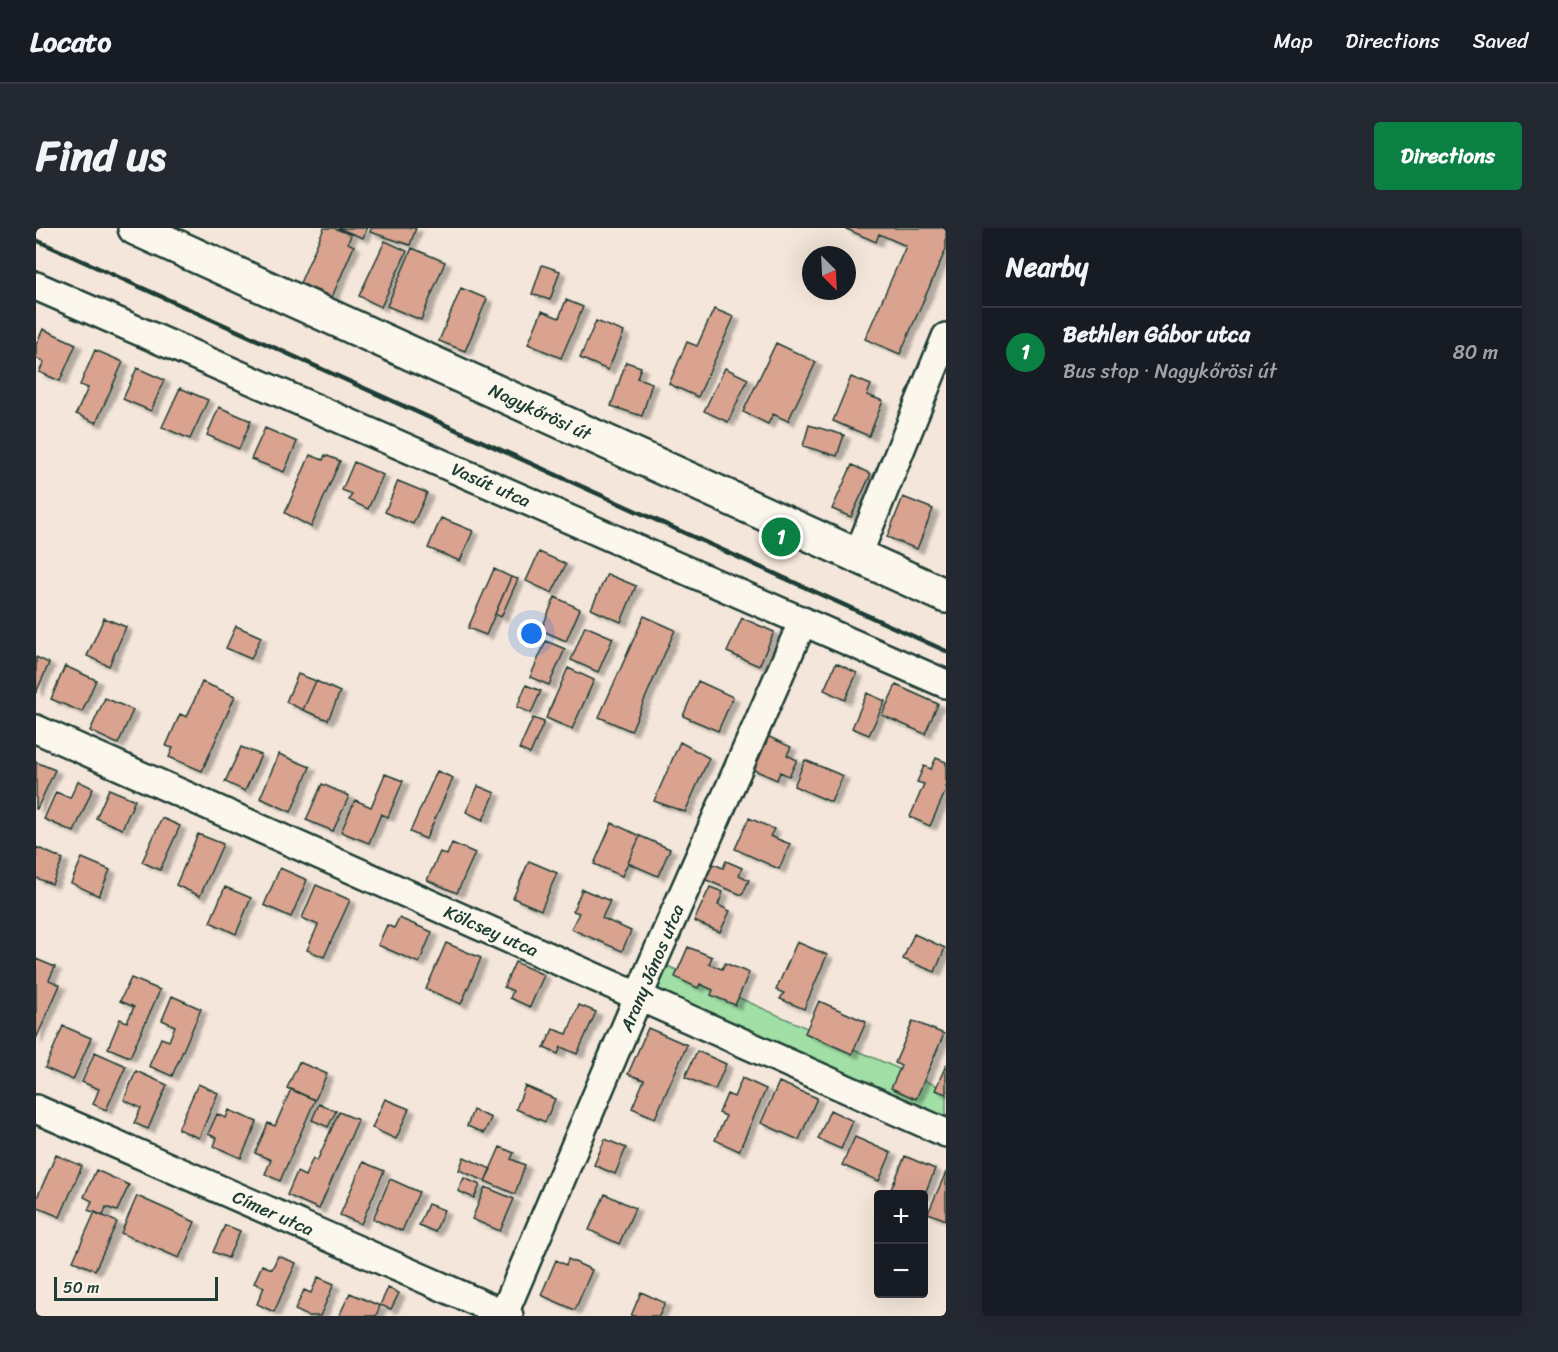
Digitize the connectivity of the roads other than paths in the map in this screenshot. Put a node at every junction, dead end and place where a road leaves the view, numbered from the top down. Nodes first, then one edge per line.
1 (135, 228) edge
2 (36, 286) edge
3 (946, 337) edge
4 (857, 557) junction
5 (946, 596) edge
6 (803, 621) junction
7 (946, 684) edge
8 (36, 729) edge
9 (640, 997) junction
10 (36, 1109) edge
11 (946, 1133) edge
12 (505, 1315) edge

1 - 4 main road, Nagykőrösi út
2 - 6 street, Vasút utca
3 - 4 street
4 - 5 main road, Nagykőrösi út
6 - 7 street, Vasút utca
6 - 9 street, Arany János utca
8 - 9 street, Kölcsey utca
9 - 11 street, Kölcsey utca
9 - 12 street, Arany János utca
10 - 12 street, Címer utca

